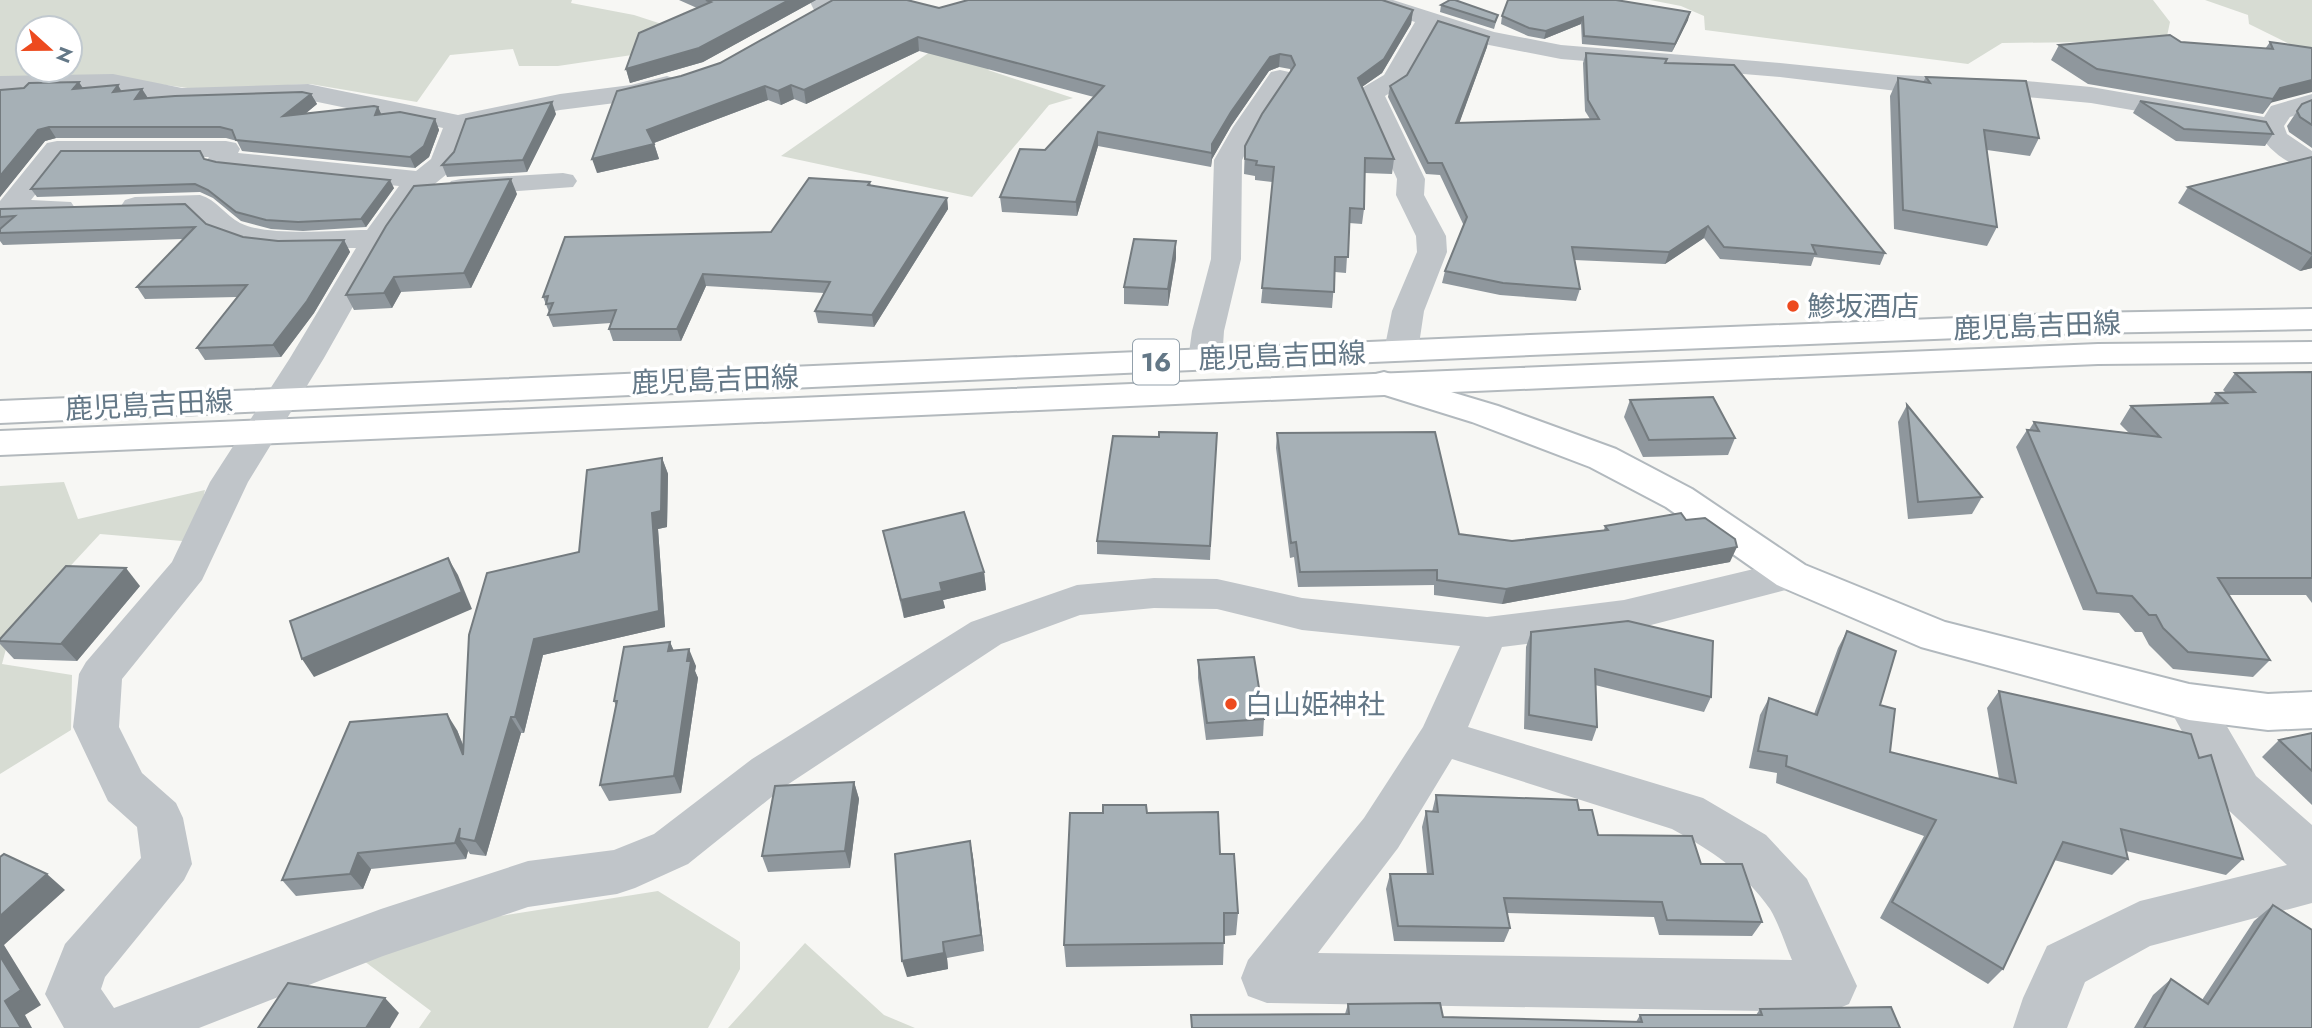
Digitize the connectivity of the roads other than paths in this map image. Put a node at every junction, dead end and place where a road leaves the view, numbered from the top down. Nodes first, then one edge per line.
1 (1370, 0) edge
2 (1428, 19) junction
3 (1279, 77) edge
4 (688, 78) edge
5 (0, 84) edge
6 (2312, 102) edge
7 (458, 123) junction
8 (2271, 126) junction
9 (221, 160) junction
10 (2312, 164) edge
11 (564, 181) dead end
12 (416, 185) junction
13 (200, 204) junction
14 (376, 239) junction
15 (2312, 318) edge
16 (2312, 352) edge
17 (1206, 360) junction
18 (1392, 367) junction
19 (0, 412) edge
20 (271, 415) junction
21 (0, 443) edge
22 (1791, 575) junction
23 (1487, 633) junction
24 (2189, 702) junction
25 (2312, 710) edge
26 (1441, 737) junction
27 (2312, 856) edge
28 (2312, 881) edge
29 (96, 1028) edge
30 (130, 1028) edge
31 (2040, 1028) edge

1 - 2 street
2 - 8 street
2 - 18 street
3 - 17 street
4 - 7 street
5 - 7 street
6 - 8 street
7 - 12 street
8 - 10 street
9 - 12 street
9 - 13 street
9 - 13 street
11 - 12 street
12 - 14 street
13 - 14 street
14 - 20 street
15 - 18 main road, 鹿児島吉田線 / 16
16 - 18 main road, 鹿児島吉田線 / 16
17 - 18 main road, 鹿児島吉田線 / 16
17 - 20 main road, 鹿児島吉田線 / 16
18 - 20 main road, 鹿児島吉田線 / 16
18 - 22 main road
19 - 20 main road, 鹿児島吉田線 / 16
20 - 21 main road, 鹿児島吉田線 / 16
20 - 29 street
22 - 23 street
22 - 24 main road
23 - 26 street
23 - 30 street
24 - 25 main road
24 - 27 street
26 - 26 street
28 - 31 street

